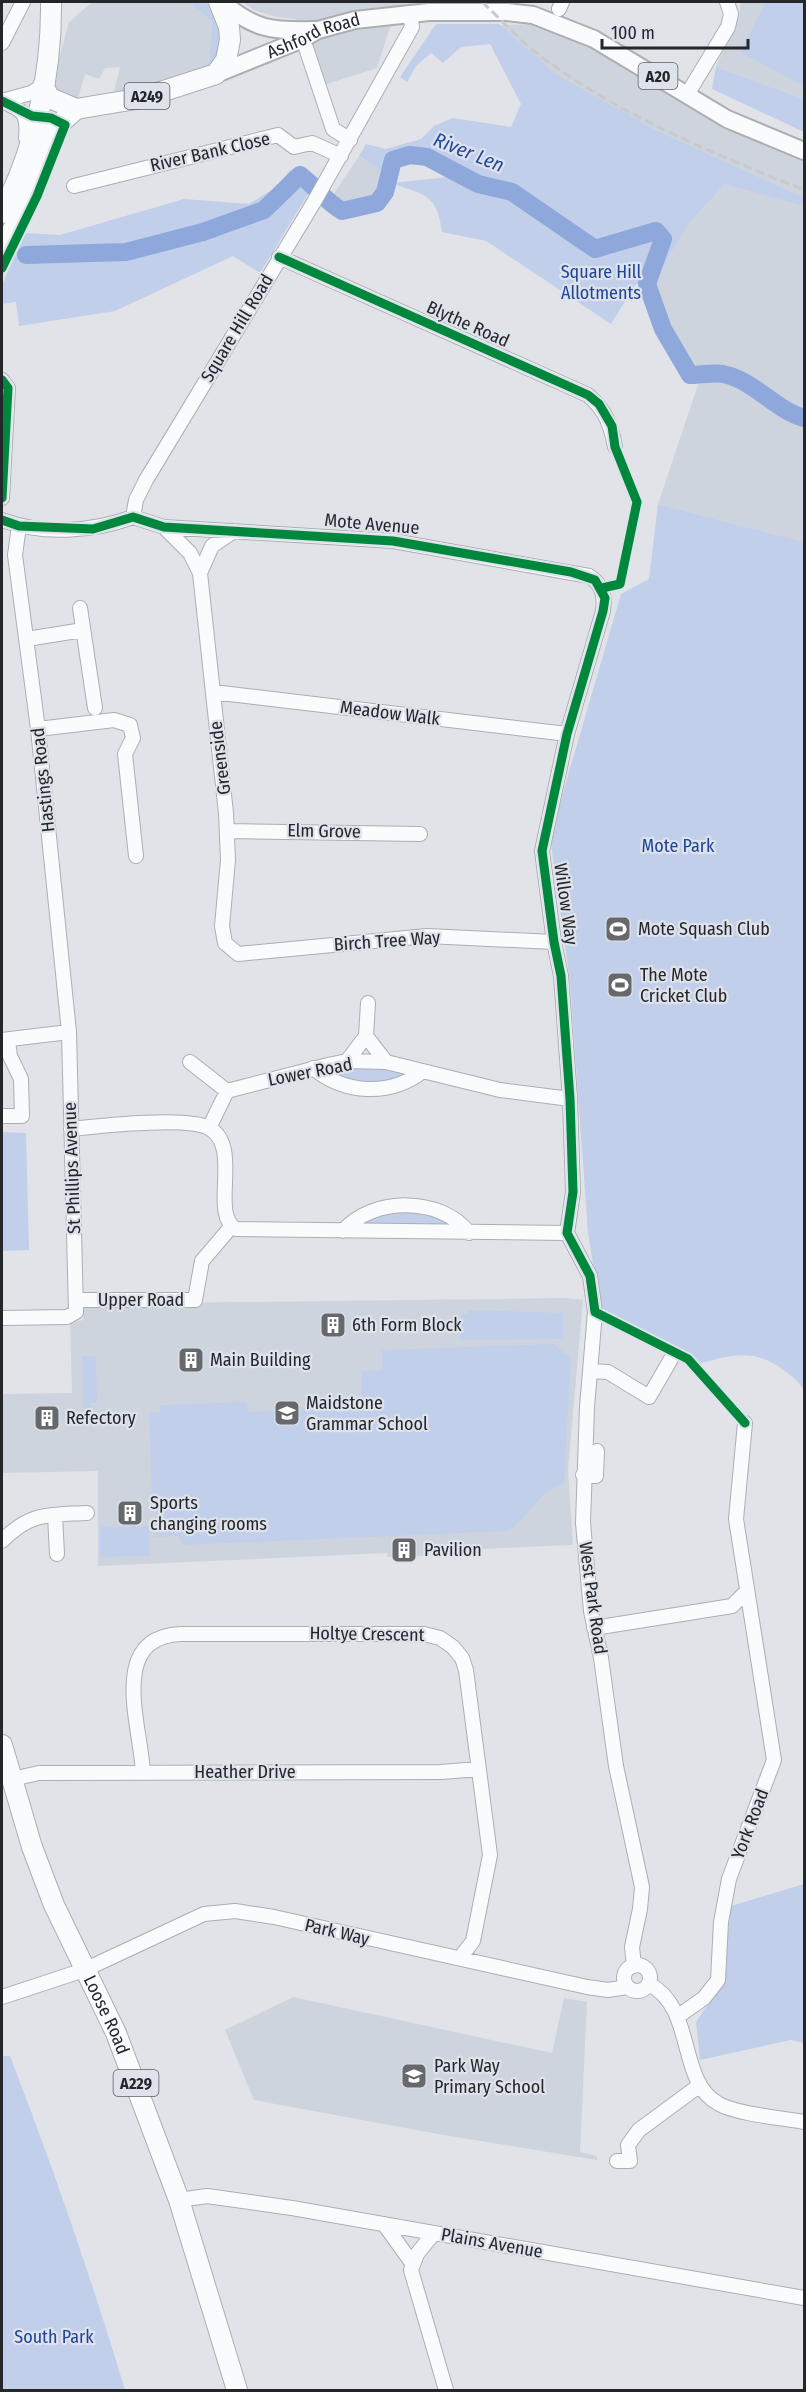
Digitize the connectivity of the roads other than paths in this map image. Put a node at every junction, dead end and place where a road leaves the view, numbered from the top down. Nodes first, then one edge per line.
1 (23, 2) edge
2 (51, 2) edge
3 (65, 2) edge
4 (220, 2) edge
5 (727, 2) edge
6 (410, 13) junction
7 (383, 16) junction
8 (6, 21) edge
9 (51, 24) junction
10 (318, 30) junction
11 (2, 43) edge
12 (400, 47) junction
13 (306, 48) dead end
14 (216, 74) junction
15 (43, 86) junction
16 (688, 93) junction
17 (6, 103) edge
18 (76, 110) junction
19 (40, 111) junction
20 (350, 140) junction
21 (804, 151) edge
22 (341, 156) junction
23 (24, 159) junction
24 (74, 186) dead end
25 (2, 213) edge
26 (2, 250) edge
27 (279, 257) junction
28 (2, 380) edge
29 (615, 447) dead end
30 (2, 498) edge
31 (133, 517) junction
32 (2, 519) edge
33 (19, 526) junction
34 (164, 527) junction
35 (234, 531) junction
36 (200, 573) junction
37 (602, 588) joint
38 (80, 608) dead end
39 (83, 630) junction
40 (27, 639) junction
41 (213, 692) junction
42 (95, 708) dead end
43 (38, 729) junction
44 (567, 734) junction
45 (228, 831) junction
46 (420, 834) dead end
47 (136, 856) dead end
48 (554, 942) junction
49 (225, 944) joint
50 (368, 1004) dead end
51 (69, 1034) junction
52 (366, 1036) junction
53 (5, 1041) edge
54 (190, 1062) dead end
55 (347, 1062) junction
56 (386, 1062) junction
57 (313, 1068) junction
58 (423, 1071) junction
59 (227, 1091) junction
60 (570, 1099) junction
61 (3, 1116) edge
62 (209, 1128) junction
63 (71, 1129) junction
64 (231, 1227) junction
65 (343, 1231) junction
66 (469, 1233) junction
67 (567, 1233) junction
68 (76, 1300) junction
69 (2, 1318) edge
70 (671, 1359) dead end
71 (590, 1371) junction
72 (745, 1423) dead end
73 (597, 1451) dead end
74 (583, 1475) junction
75 (87, 1514) dead end
76 (55, 1515) junction
77 (2, 1541) edge
78 (57, 1554) dead end
79 (747, 1591) junction
80 (732, 1606) junction
81 (750, 1614) junction
82 (594, 1628) junction
83 (2, 1745) edge
84 (478, 1770) junction
85 (143, 1773) junction
86 (12, 1779) junction
87 (473, 1941) junction
88 (460, 1958) junction
89 (481, 1963) junction
90 (634, 1966) junction
91 (84, 1970) junction
92 (649, 1984) junction
93 (627, 1987) junction
94 (2, 1997) edge
95 (676, 2017) junction
96 (700, 2085) junction
97 (804, 2122) edge
98 (617, 2161) dead end
99 (179, 2200) junction
100 (384, 2224) junction
101 (434, 2234) junction
102 (412, 2263) junction
103 (804, 2298) edge
104 (237, 2391) edge
105 (446, 2391) edge

1 - 8 street
2 - 9 highway
3 - 9 highway
4 - 10 main road, A20
4 - 14 highway
5 - 16 street
6 - 7 main road, Ashford Road / A20
6 - 12 street, Square Hill Road
6 - 16 main road, Ashford Road / A20
7 - 10 main road, Ashford Road / A20
7 - 12 street
8 - 11 street
9 - 15 highway
10 - 14 main road, Ashford Road / A20
12 - 20 street, Square Hill Road
13 - 20 street
14 - 18 highway, Ashford Road / A249
15 - 17 street
15 - 18 highway
15 - 19 highway
16 - 21 main road, Ashford Road / A20
17 - 19 street, Ashford Road
17 - 23 street
18 - 19 street, Ashford Road
18 - 26 highway
19 - 23 highway
20 - 22 street, Square Hill Road
22 - 24 street, River Bank Close
22 - 27 street, Square Hill Road
23 - 25 highway
27 - 29 street, Blythe Road
27 - 31 street, Square Hill Road
28 - 30 street
31 - 33 street
31 - 34 street, Mote Avenue
32 - 33 street
33 - 40 street, Hastings Road
34 - 35 street, Mote Avenue
34 - 36 street, Greenside
35 - 36 street
35 - 37 street, Mote Avenue
36 - 41 street, Greenside
37 - 44 street, Willow Way
38 - 39 street
39 - 40 street
39 - 42 street
40 - 43 street, Hastings Road
41 - 44 street, Meadow Walk
41 - 45 street, Greenside
43 - 47 street
43 - 51 street, Hastings Road
44 - 48 street, Willow Way
45 - 46 street, Elm Grove
45 - 49 street, Greenside
48 - 49 street, Birch Tree Way
48 - 60 street, Willow Way
50 - 52 street
51 - 53 street
51 - 63 street, St Phillips Avenue
52 - 55 street
52 - 56 street
53 - 61 street
54 - 59 street
55 - 56 street, Lower Road
55 - 57 street, Lower Road
56 - 58 street, Lower Road
57 - 58 street
57 - 59 street, Lower Road
58 - 60 street, Lower Road
59 - 62 street
60 - 67 street, Willow Way
62 - 63 street
62 - 64 street
63 - 68 street, St Phillips Avenue
64 - 65 street
64 - 68 street, Upper Road
65 - 66 street
65 - 66 street
66 - 67 street
67 - 71 street, West Park Road
68 - 69 street
70 - 71 street
71 - 74 street, West Park Road
72 - 79 street, York Road
73 - 74 street
74 - 82 street, West Park Road
75 - 76 street
76 - 77 street
76 - 78 street
79 - 80 street
79 - 81 street, York Road
80 - 81 street
80 - 82 street
81 - 95 street, York Road
82 - 90 street, West Park Road
83 - 86 highway, Loose Road / A229
84 - 85 street, Heather Drive
84 - 85 street, Holtye Crescent
84 - 87 street, Holtye Crescent
85 - 86 street, Heather Drive
86 - 91 highway, Loose Road / A229
87 - 88 street, Holtye Crescent
87 - 89 street
88 - 89 street, Park Way
88 - 91 street, Park Way
89 - 93 street, Park Way
90 - 92 street
90 - 93 street
91 - 94 street, Park Way
91 - 99 highway, Loose Road / A229
92 - 93 street
92 - 95 street
95 - 96 street
96 - 97 street
96 - 98 street
99 - 100 street, Plains Avenue
99 - 104 highway, Loose Road / A229
100 - 101 street, Plains Avenue
100 - 102 street
101 - 102 street
101 - 103 street, Plains Avenue
102 - 105 street

